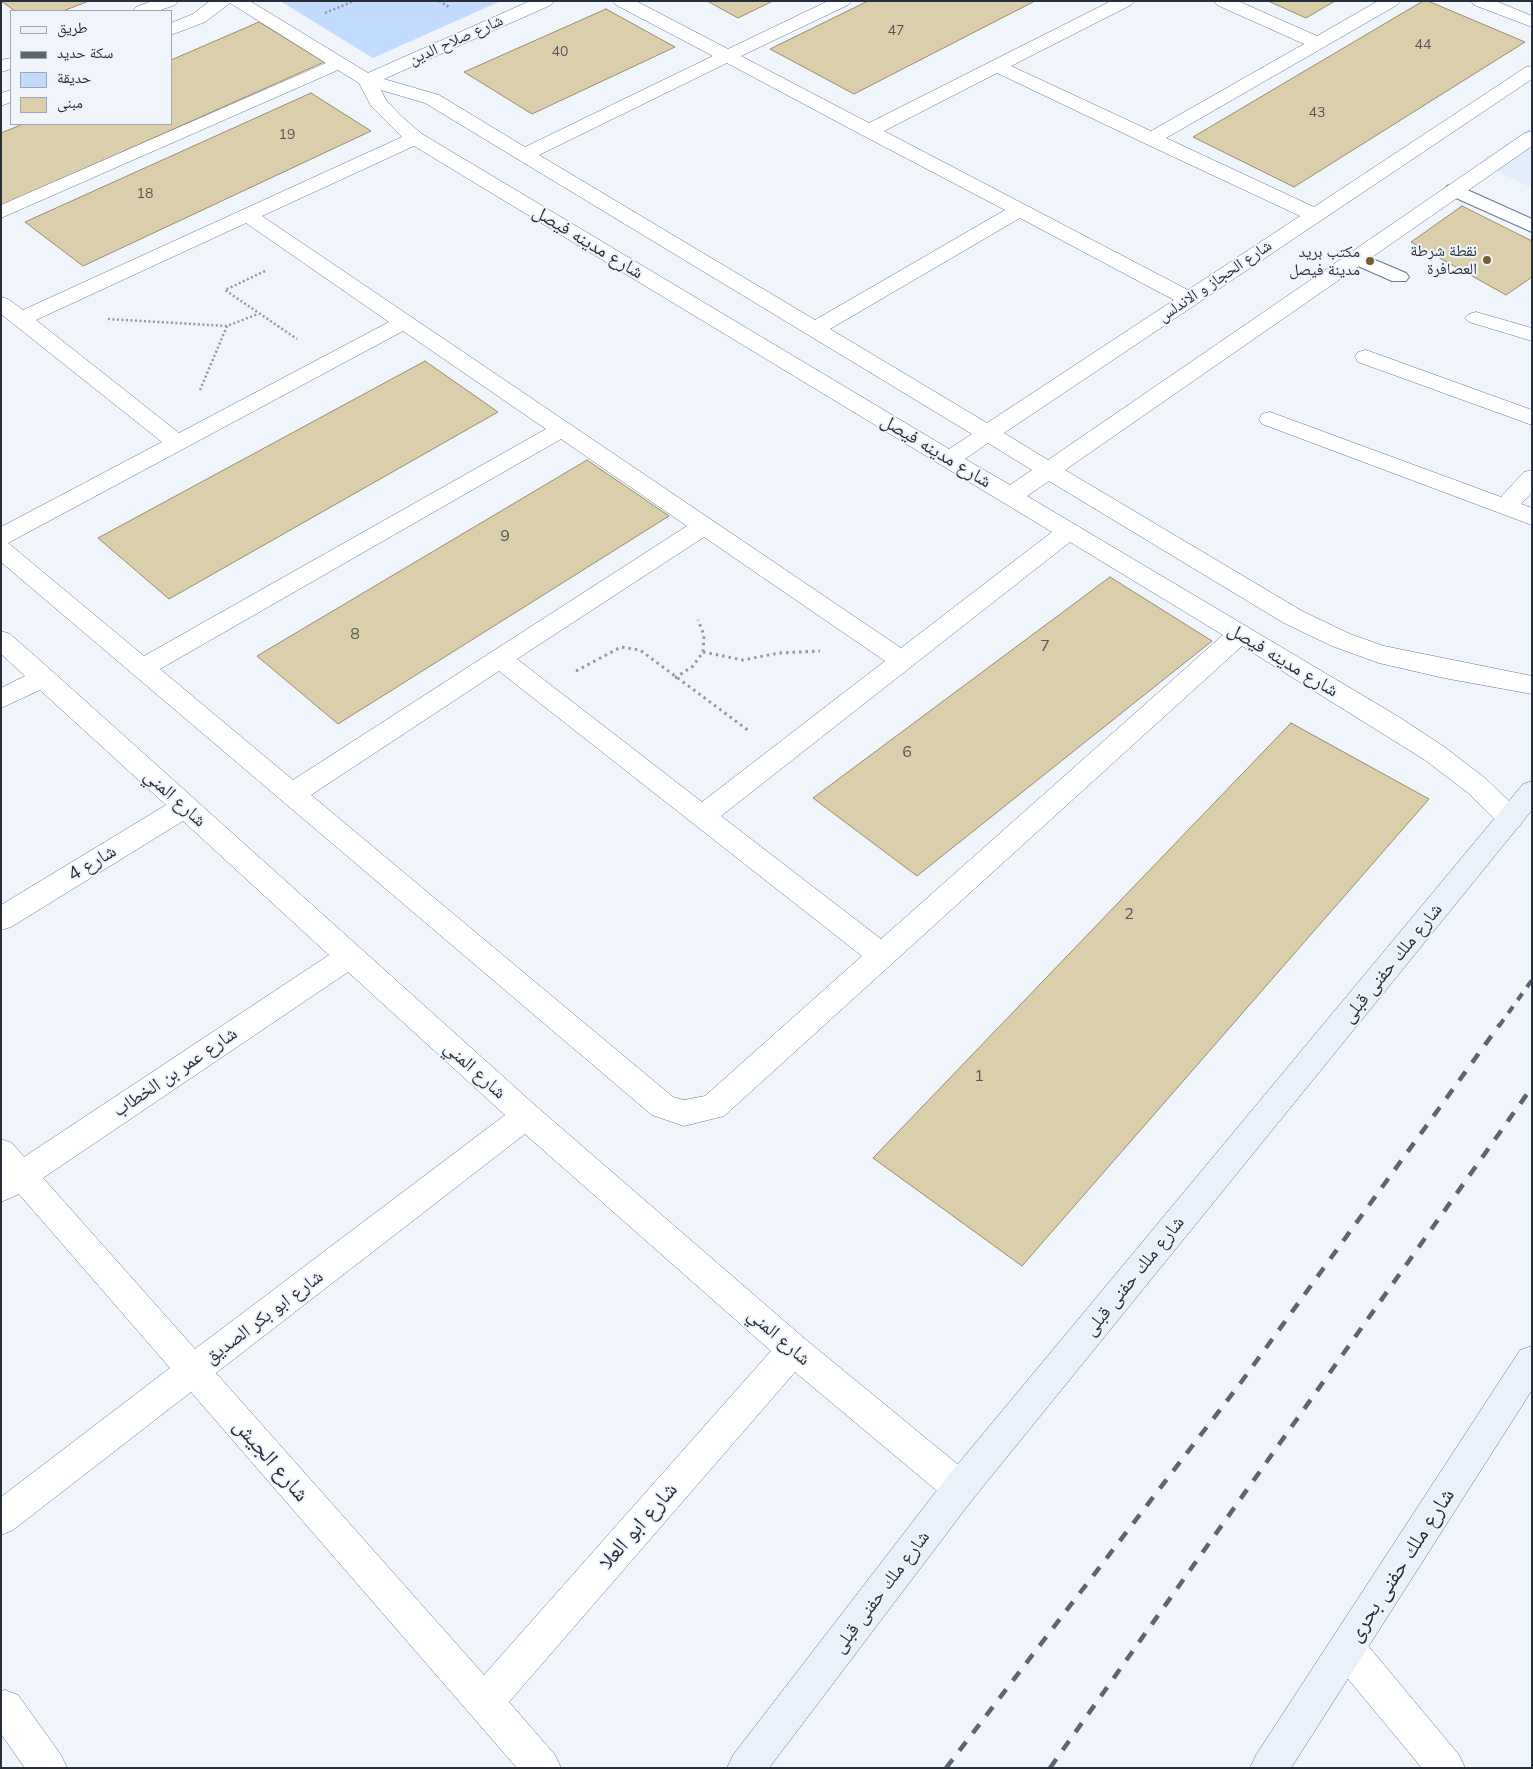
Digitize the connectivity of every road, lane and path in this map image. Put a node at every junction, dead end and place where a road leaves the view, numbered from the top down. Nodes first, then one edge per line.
1 (169, 1) edge
2 (222, 1) edge
3 (237, 1) edge
4 (545, 1) edge
5 (622, 1) edge
6 (842, 1) edge
7 (1125, 1) edge
8 (1223, 1) edge
9 (1391, 1) edge
10 (1480, 1) edge
11 (145, 10) edge
12 (1532, 22) edge
13 (172, 30) edge
14 (1317, 43) junction
15 (728, 57) junction
16 (340, 63) junction
17 (997, 66) junction
18 (1532, 71) edge
19 (367, 80) junction
20 (869, 131) junction
21 (1532, 137) edge
22 (415, 138) junction
23 (1152, 139) junction
24 (525, 154) junction
25 (1454, 190) junction
26 (1020, 210) junction
27 (1, 212) edge
28 (247, 215) junction
29 (1314, 216) junction
30 (1532, 226) edge
31 (304, 254) junction
32 (1356, 258) junction
33 (1400, 277) dead end
34 (1189, 299) junction
35 (1, 303) edge
36 (258, 314) junction
37 (99, 318) dead end
38 (1476, 318) dead end
39 (21, 319) junction
40 (405, 322) junction
41 (227, 326) junction
42 (815, 329) junction
43 (1532, 335) edge
44 (302, 338) dead end
45 (1366, 357) dead end
46 (1532, 418) edge
47 (1270, 419) dead end
48 (562, 429) junction
49 (987, 433) junction
50 (178, 443) junction
51 (948, 459) junction
52 (1048, 470) junction
53 (1532, 477) edge
54 (1010, 496) junction
55 (1505, 507) junction
56 (1532, 517) edge
57 (704, 526) junction
58 (1069, 531) junction
59 (1, 536) edge
60 (1, 549) edge
61 (698, 620) dead end
62 (1240, 634) junction
63 (1, 640) edge
64 (703, 652) junction
65 (892, 655) junction
66 (500, 659) junction
67 (143, 668) junction
68 (43, 677) junction
69 (675, 678) junction
70 (1532, 685) edge
71 (540, 690) junction
72 (1, 699) edge
73 (782, 754) junction
74 (1532, 791) edge
75 (292, 794) junction
76 (184, 807) junction
77 (703, 816) junction
78 (1510, 819) junction
79 (1, 919) edge
80 (349, 956) junction
81 (882, 956) junction
82 (526, 1116) junction
83 (8, 1172) edge
84 (793, 1350) junction
85 (1532, 1362) edge
86 (193, 1371) junction
87 (960, 1488) junction
88 (1, 1518) edge
89 (1347, 1649) junction
90 (484, 1703) junction
91 (5, 1708) dead end
92 (48, 1768) edge
93 (542, 1768) edge
94 (746, 1768) edge
95 (1269, 1768) edge
96 (1446, 1768) edge

1 - 11 street
2 - 13 street
3 - 16 street
4 - 19 street, شارع صلاح الدين
5 - 15 street
6 - 15 street
7 - 17 street
8 - 14 street
9 - 14 street
10 - 12 street
14 - 23 street
15 - 20 street
15 - 24 street
16 - 19 street
16 - 27 street
17 - 20 street
17 - 23 street
18 - 29 street, شارع الحجاز و الاندلس
19 - 22 street, شارع مدينه فيصل
19 - 24 street
20 - 26 street
21 - 25 street
22 - 28 street
22 - 51 street, شارع مدينه فيصل
23 - 29 street
24 - 42 street
25 - 30 lane
25 - 32 street
26 - 34 street
26 - 42 street
28 - 31 street
28 - 39 street
29 - 34 street, شارع الحجاز و الاندلس
31 - 36 path
31 - 40 street
32 - 33 lane
32 - 52 street
34 - 49 street, شارع الحجاز و الاندلس
35 - 39 street
36 - 41 path
36 - 44 path
37 - 41 path
38 - 43 street
39 - 50 street
40 - 48 street
40 - 50 street
41 - 50 path
42 - 49 street
45 - 46 street
47 - 55 street
48 - 57 street
48 - 67 street
49 - 51 street, شارع الحجاز و الاندلس
49 - 52 street
50 - 59 street
51 - 54 street, شارع مدينه فيصل
52 - 54 street
52 - 70 street
53 - 55 street
54 - 58 street, شارع مدينه فيصل
55 - 56 street
57 - 65 street
57 - 66 street
58 - 62 street, شارع مدينه فيصل
58 - 65 street
60 - 67 street
61 - 64 path
62 - 78 street, شارع مدينه فيصل
62 - 81 street
63 - 68 street, شارع المني
64 - 65 path
64 - 69 path
65 - 73 street
66 - 71 street
66 - 75 street
67 - 75 street
68 - 72 street
68 - 76 street, شارع المني
69 - 71 path
69 - 73 path
71 - 77 street
73 - 77 street
74 - 78 street, شارع ملك حفنى قبلى
75 - 81 street
76 - 79 street, شارع 4
76 - 80 street, شارع المني
77 - 81 street
78 - 87 street, شارع ملك حفنى قبلى
80 - 82 street, شارع المني
80 - 83 street, شارع عمر بن الخطاب
82 - 84 street, شارع المني
82 - 86 street, شارع ابو بكر الصديق
83 - 86 street, شارع الجيش
84 - 87 street, شارع المني
84 - 90 street, شارع ابو العلا
85 - 89 street, شارع ملك حفنى بحرى
86 - 88 street, شارع ابو بكر الصديق
86 - 90 street, شارع الجيش
87 - 94 street, شارع ملك حفنى قبلى
89 - 95 street, شارع ملك حفنى بحرى
89 - 96 street
90 - 93 street, شارع الجيش
91 - 92 street

